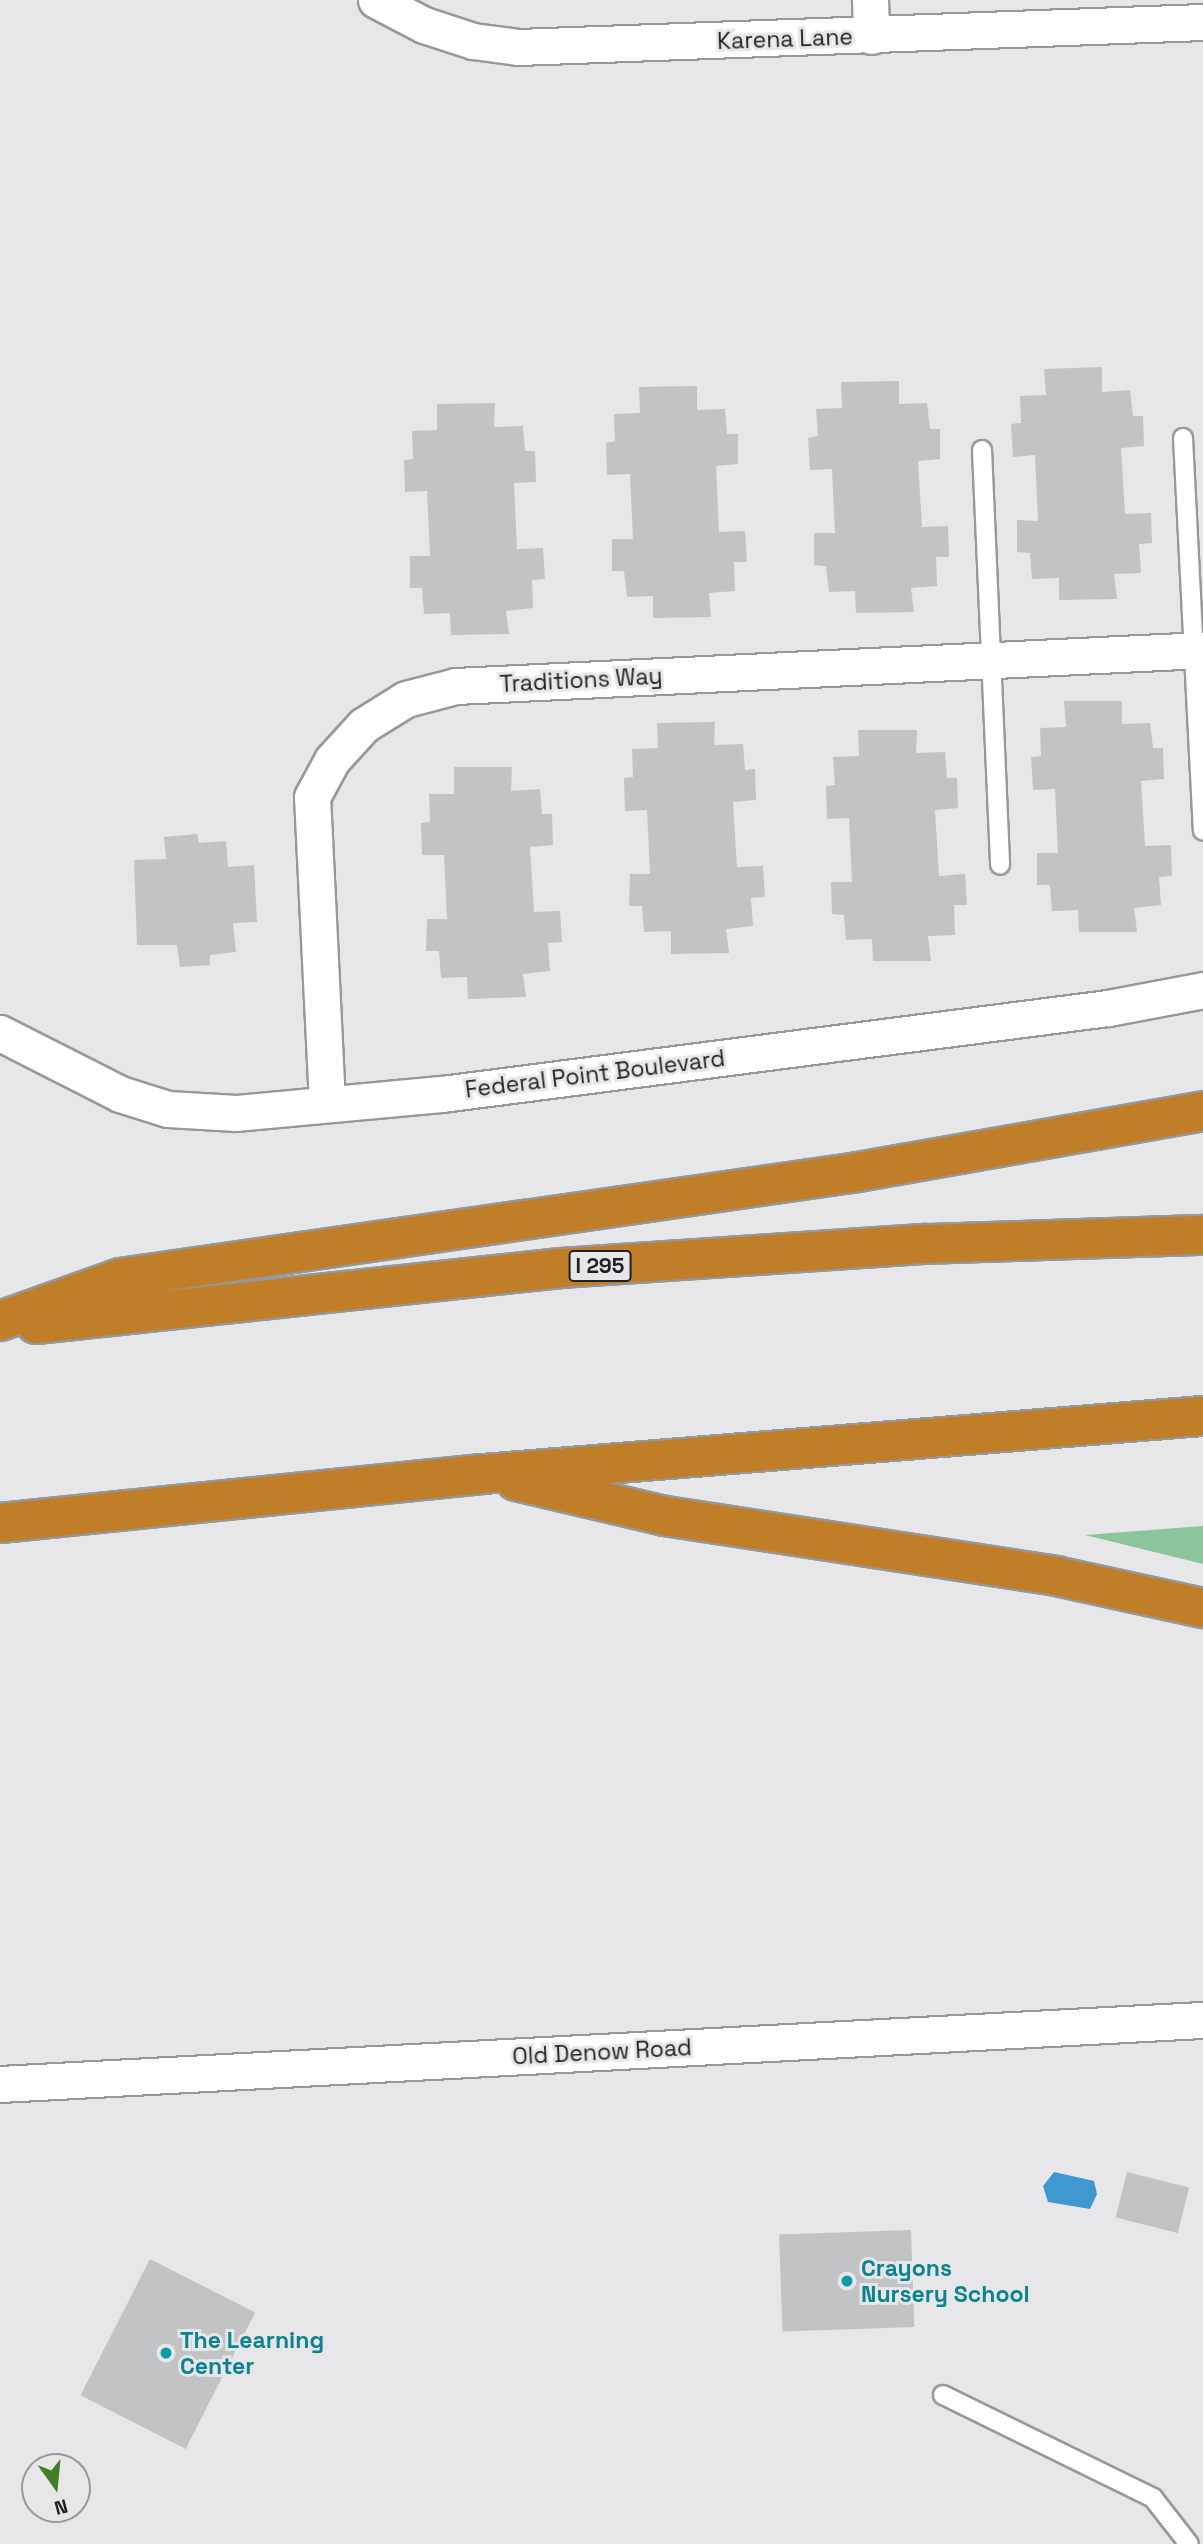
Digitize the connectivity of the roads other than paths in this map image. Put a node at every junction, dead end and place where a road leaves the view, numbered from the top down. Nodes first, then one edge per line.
1 (376, 0) edge
2 (870, 0) edge
3 (1203, 22) edge
4 (871, 36) junction
5 (1184, 438) dead end
6 (982, 450) dead end
7 (1199, 650) edge
8 (990, 660) junction
9 (1203, 830) edge
10 (1000, 865) dead end
11 (1203, 990) edge
12 (0, 1033) edge
13 (327, 1103) junction
14 (1203, 1111) edge
15 (1203, 1235) edge
16 (0, 1321) edge
17 (0, 1327) edge
18 (1196, 1416) edge
19 (483, 1474) junction
20 (0, 1523) edge
21 (1203, 1608) edge
22 (1203, 2020) edge
23 (0, 2084) edge
24 (943, 2395) dead end
25 (1189, 2544) edge

1 - 4 street, Karena Lane
2 - 4 street
3 - 4 street, Karena Lane
5 - 7 lane
6 - 8 lane
7 - 8 street, Traditions Way
7 - 9 lane
8 - 10 lane
8 - 13 street, Traditions Way
11 - 13 street, Federal Point Boulevard
12 - 13 street, Federal Point Boulevard
14 - 16 highway
15 - 17 highway, I 295
18 - 19 highway
19 - 20 highway
19 - 21 highway
22 - 23 street, Old Denow Road
24 - 25 lane

